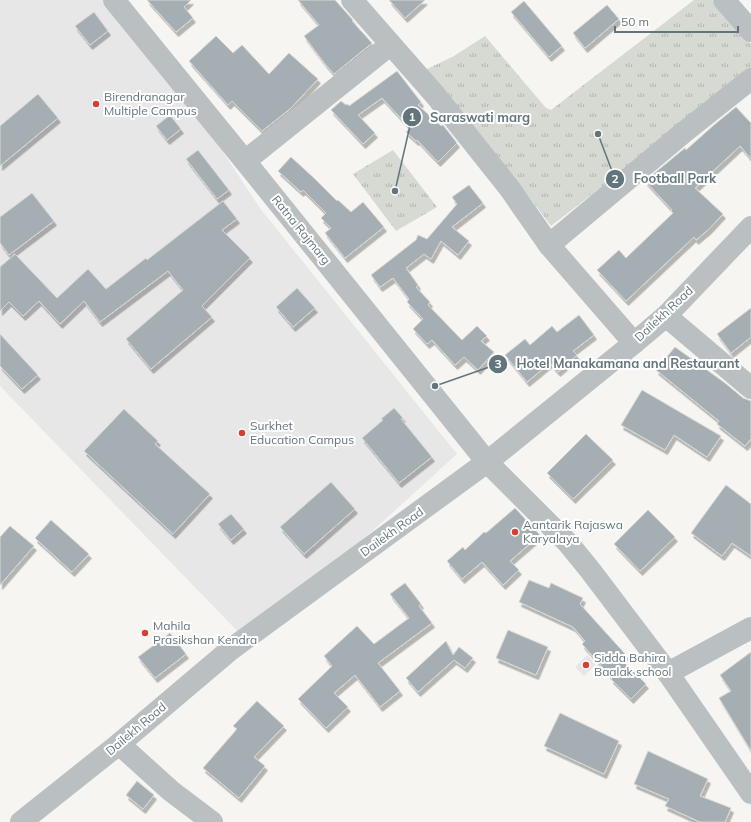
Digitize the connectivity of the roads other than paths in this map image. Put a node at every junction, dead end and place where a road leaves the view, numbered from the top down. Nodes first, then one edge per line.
1 (114, 0) edge
2 (724, 0) edge
3 (357, 2) edge
4 (751, 31) edge
5 (390, 45) junction
6 (751, 79) edge
7 (245, 161) junction
8 (751, 227) edge
9 (549, 245) junction
10 (666, 316) junction
11 (634, 343) junction
12 (751, 388) edge
13 (487, 462) junction
14 (751, 628) edge
15 (668, 673) junction
16 (119, 744) junction
17 (751, 793) edge
18 (21, 822) edge
19 (212, 822) edge

1 - 7 street, Ratna Rajmarg
2 - 4 street
3 - 5 street
5 - 7 street
5 - 9 street
6 - 9 street
7 - 13 street, Ratna Rajmarg
8 - 10 street, Dailekh Road
9 - 11 street
10 - 11 street, Dailekh Road
10 - 12 street
11 - 13 street, Dailekh Road
13 - 15 street, Ratna Rajmarg
13 - 16 street, Dailekh Road
14 - 15 street
15 - 17 street, Ratna Rajmarg
16 - 18 street, Dailekh Road
16 - 19 street

